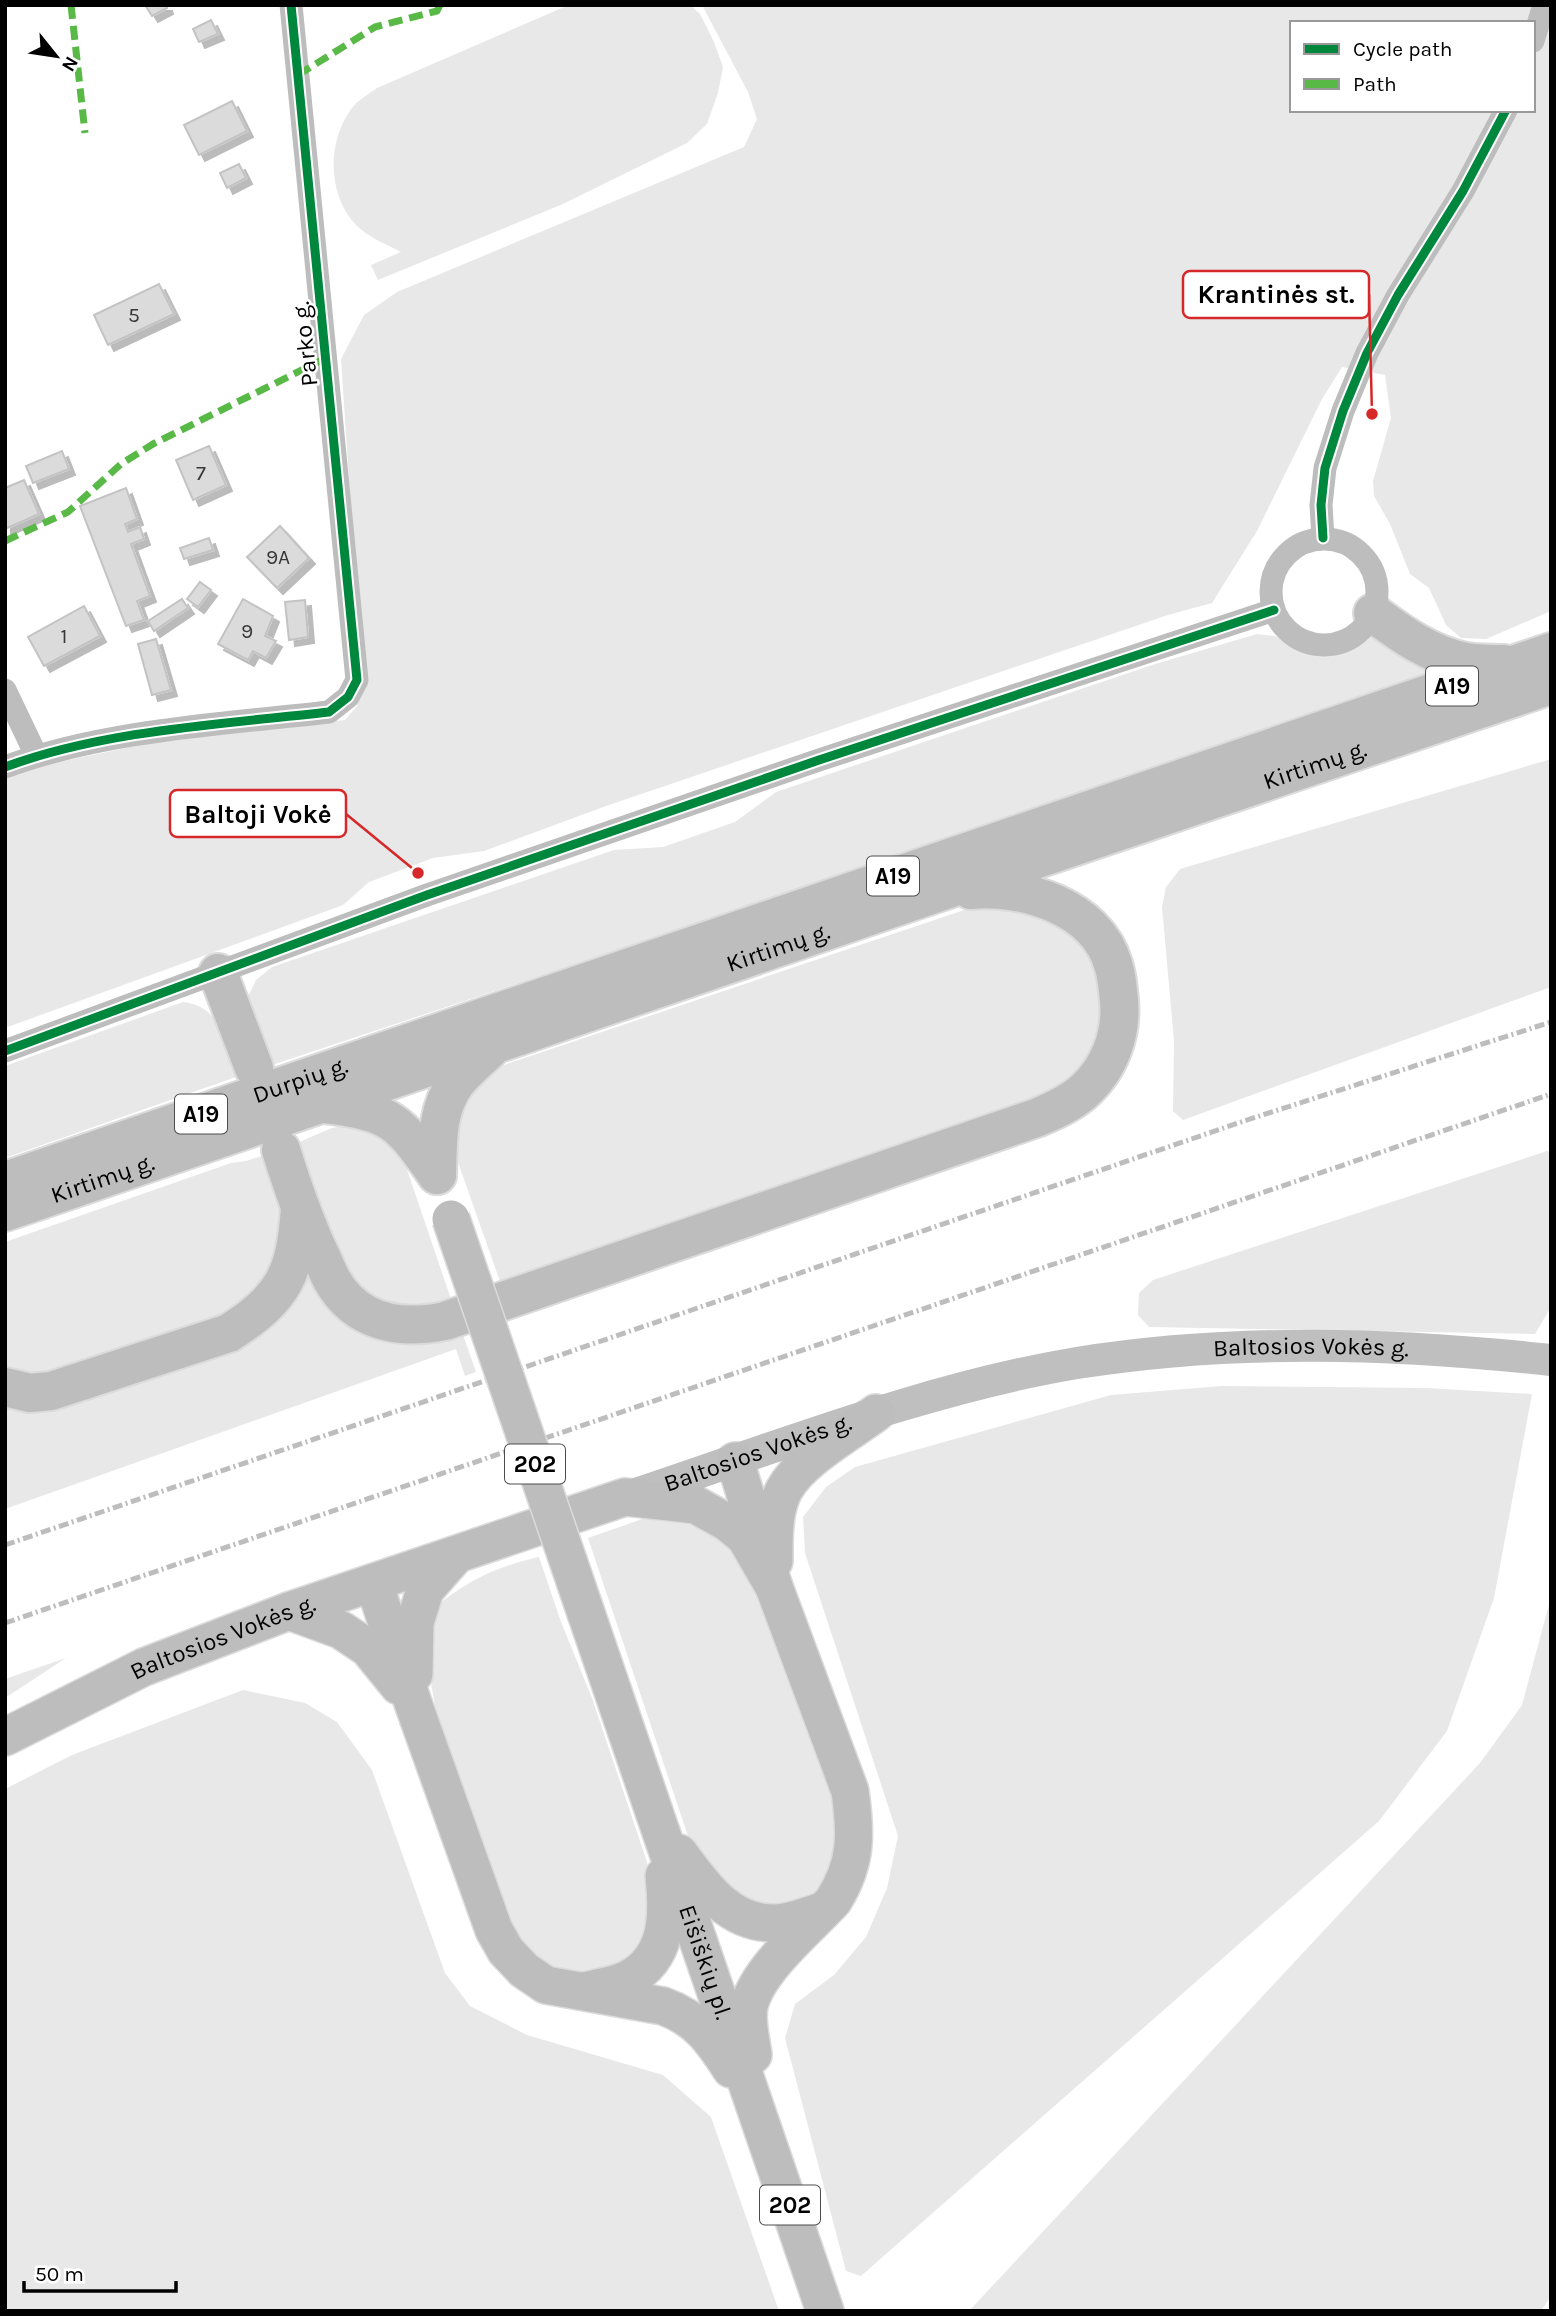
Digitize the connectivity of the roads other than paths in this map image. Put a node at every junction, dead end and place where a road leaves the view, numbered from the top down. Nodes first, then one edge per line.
1 (290, 5) edge
2 (1544, 5) edge
3 (1535, 34) edge
4 (1505, 112) edge
5 (1324, 538) junction
6 (1274, 610) junction
7 (1373, 613) junction
8 (1551, 652) edge
9 (1513, 665) junction
10 (1551, 685) edge
11 (5, 690) edge
12 (36, 755) junction
13 (5, 767) edge
14 (934, 894) junction
15 (218, 973) junction
16 (496, 1043) junction
17 (394, 1047) joint
18 (5, 1051) edge
19 (254, 1068) dead end
20 (321, 1104) junction
21 (281, 1150) dead end
22 (437, 1175) junction
23 (6, 1204) edge
24 (300, 1209) junction
25 (1551, 1360) edge
26 (5, 1387) edge
27 (876, 1413) junction
28 (735, 1461) junction
29 (625, 1497) junction
30 (456, 1555) junction
31 (374, 1583) junction
32 (774, 1587) junction
33 (289, 1611) junction
34 (413, 1703) junction
35 (5, 1737) edge
36 (660, 1826) junction
37 (823, 1911) junction
38 (579, 1992) junction
39 (760, 2118) junction
40 (825, 2311) edge

1 - 12 street, Parko g.
2 - 3 street
4 - 5 street
5 - 6 street
5 - 7 street
6 - 7 street
6 - 15 street
7 - 9 highway
8 - 9 highway, Kirtimų g. / A19
9 - 17 highway, Kirtimų g. / A19
10 - 14 highway, Kirtimų g. / A19
11 - 12 street
12 - 13 street
14 - 16 highway, Kirtimų g. / A19
14 - 24 highway
15 - 18 street
15 - 19 highway
16 - 20 highway, Kirtimų g. / A19
16 - 22 highway
17 - 23 highway, Durpių g. / A19
20 - 22 highway
20 - 23 highway, Kirtimų g. / A19
21 - 24 highway
22 - 36 main road, Eišiškių pl. / 202, bridge
24 - 26 highway
25 - 27 main road, Baltosios Vokės g.
27 - 28 main road, Baltosios Vokės g.
27 - 32 main road
28 - 29 main road, Baltosios Vokės g.
28 - 32 main road
29 - 30 main road, Baltosios Vokės g.
29 - 32 main road
30 - 31 main road, Baltosios Vokės g.
30 - 34 main road
31 - 33 main road, Baltosios Vokės g.
31 - 34 main road
32 - 37 main road
33 - 34 main road
33 - 35 main road, Baltosios Vokės g.
34 - 38 main road
36 - 37 main road
36 - 38 main road
36 - 39 main road, Eišiškių pl. / 202
37 - 39 main road
38 - 39 main road
39 - 40 main road, Eišiškių pl. / 202

